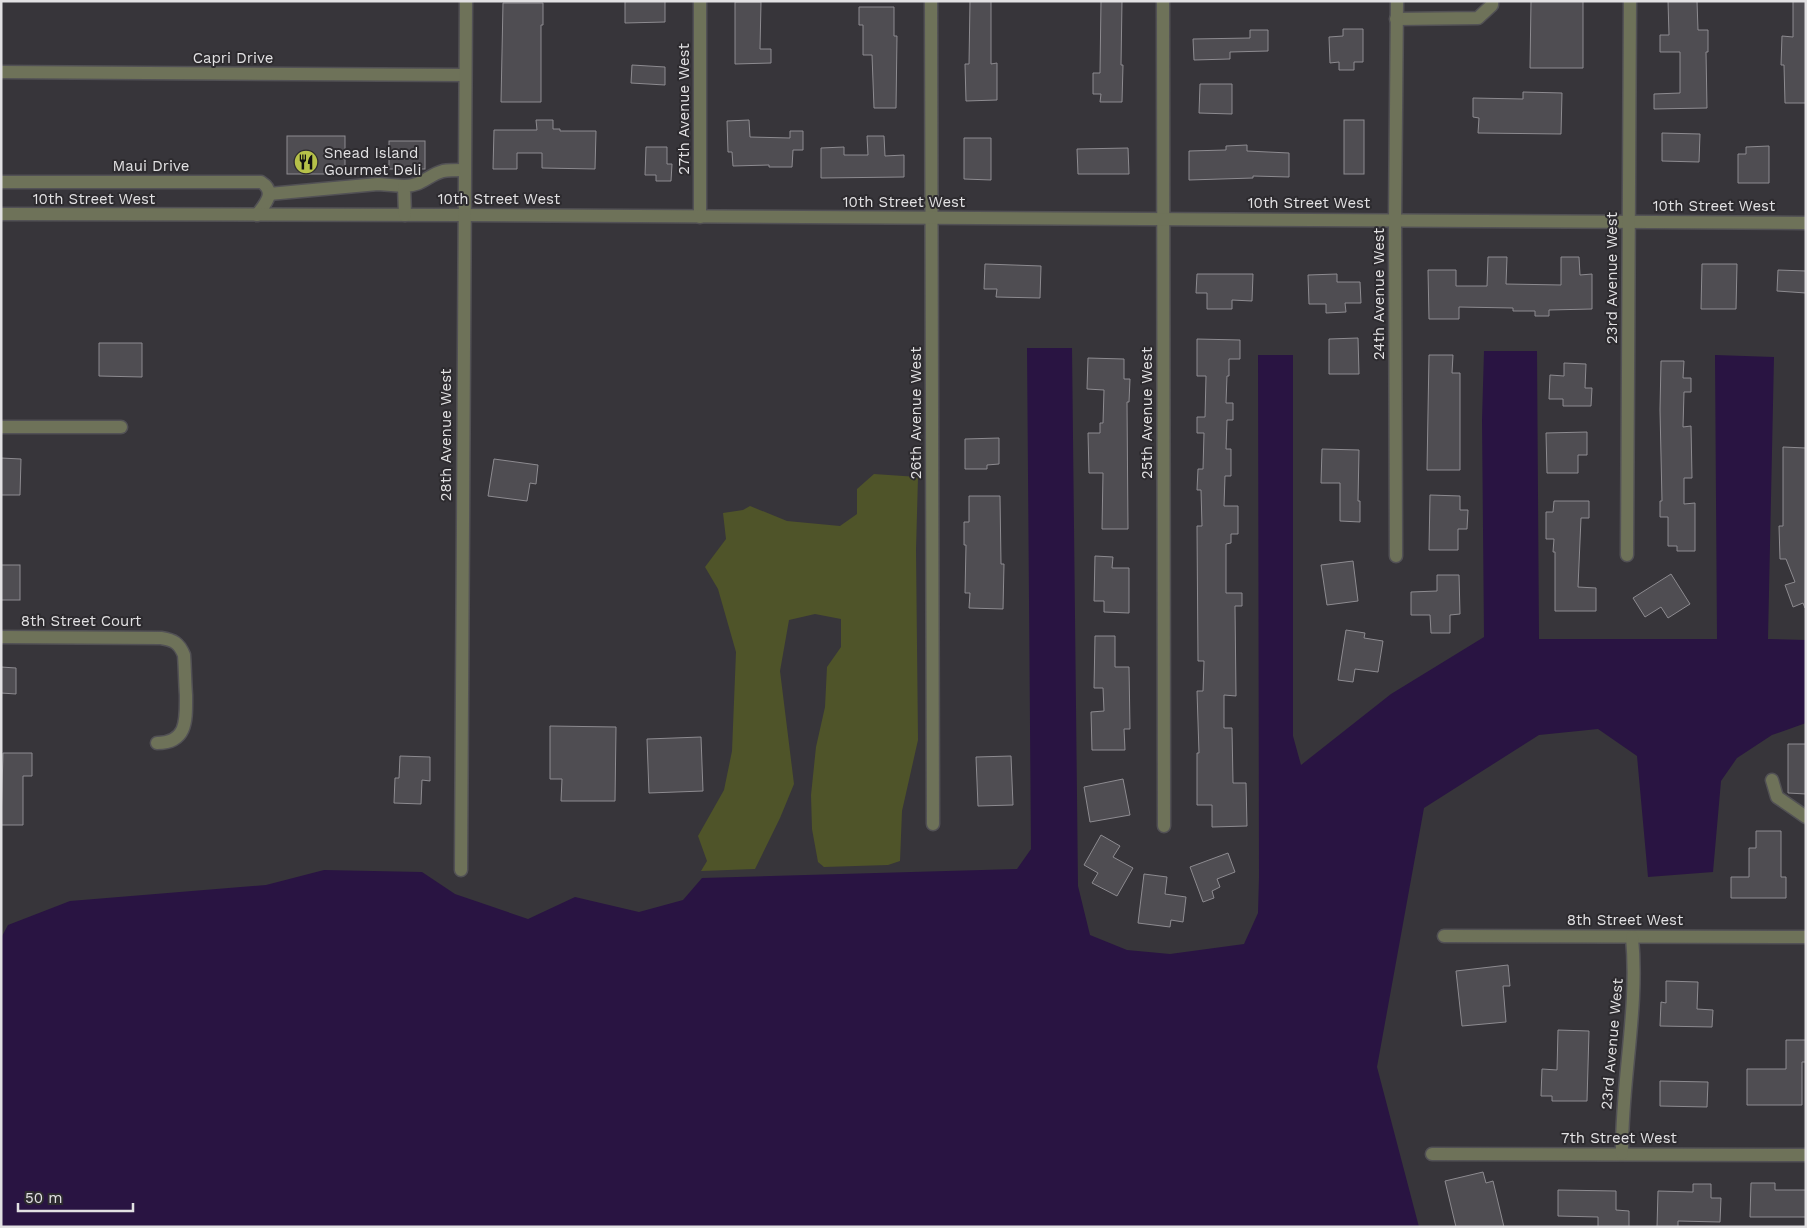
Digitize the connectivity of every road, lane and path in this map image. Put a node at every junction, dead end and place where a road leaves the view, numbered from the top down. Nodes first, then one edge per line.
1 (466, 1) edge
2 (700, 1) edge
3 (931, 1) edge
4 (1163, 1) edge
5 (1397, 1) edge
6 (1492, 1) edge
7 (1630, 1) edge
8 (1396, 19) junction
9 (1, 72) edge
10 (465, 75) junction
11 (464, 170) junction
12 (1, 182) edge
13 (404, 186) junction
14 (269, 194) junction
15 (1, 214) edge
16 (405, 215) junction
17 (464, 215) junction
18 (257, 216) junction
19 (700, 217) junction
20 (932, 218) junction
21 (1164, 220) junction
22 (1395, 220) junction
23 (1629, 222) junction
24 (1806, 223) edge
25 (1, 427) edge
26 (121, 427) dead end
27 (1627, 555) dead end
28 (1396, 556) dead end
29 (1, 637) edge
30 (157, 743) dead end
31 (1772, 780) dead end
32 (1806, 817) edge
33 (933, 824) dead end
34 (1164, 826) dead end
35 (461, 870) dead end
36 (1444, 936) dead end
37 (1632, 937) junction
38 (1806, 937) edge
39 (1432, 1154) dead end
40 (1622, 1154) junction
41 (1806, 1155) edge

1 - 10 street, 28th Avenue West
2 - 19 street, 27th Avenue West
3 - 20 street, 26th Avenue West
4 - 21 street, 25th Avenue West
5 - 8 street, 24th Avenue West
6 - 8 street
7 - 23 street, 23rd Avenue West
8 - 22 street, 24th Avenue West
9 - 10 street, Capri Drive
10 - 11 street, 28th Avenue West
11 - 13 street
11 - 17 street, 28th Avenue West
12 - 14 street, Maui Drive
13 - 14 street
13 - 16 street
14 - 18 street
15 - 18 street, 10th Street West
16 - 17 street, 10th Street West
16 - 18 street, 10th Street West
17 - 19 street, 10th Street West
17 - 35 street, 28th Avenue West
19 - 20 street, 10th Street West
20 - 21 street, 10th Street West
20 - 33 street, 26th Avenue West
21 - 22 street, 10th Street West
21 - 34 street, 25th Avenue West
22 - 23 street, 10th Street West
22 - 28 street, 24th Avenue West
23 - 24 street, 10th Street West
23 - 27 street, 23rd Avenue West
25 - 26 street
29 - 30 street, 8th Street Court
31 - 32 street
36 - 37 street, 8th Street West
37 - 38 street, 8th Street West
37 - 40 street, 23rd Avenue West
39 - 40 street, 7th Street West
40 - 41 street, 7th Street West

